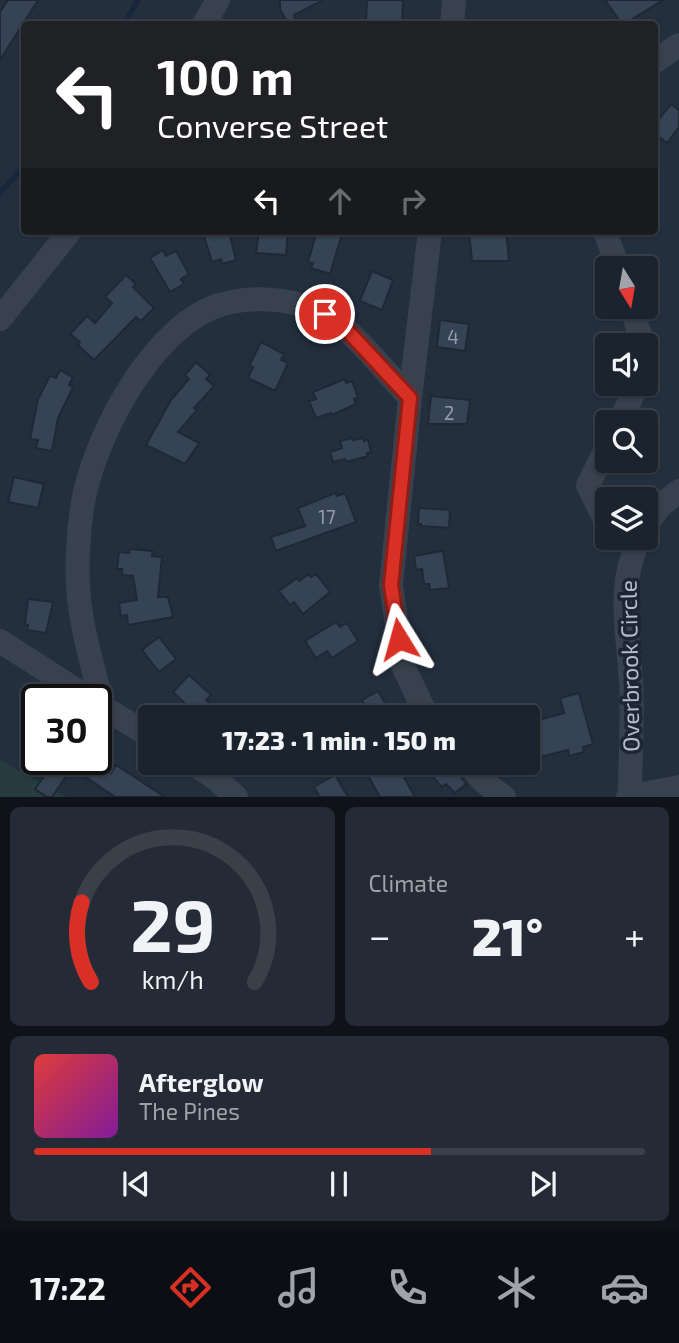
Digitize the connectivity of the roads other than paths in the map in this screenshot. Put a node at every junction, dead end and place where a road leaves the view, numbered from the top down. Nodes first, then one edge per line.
1 (218, 0) edge
2 (454, 0) edge
3 (206, 21) edge
4 (452, 21) edge
5 (679, 45) edge
6 (658, 59) edge
7 (67, 235) edge
8 (430, 235) edge
9 (606, 235) edge
10 (614, 256) edge
11 (0, 319) edge
12 (410, 398) junction
13 (595, 471) edge
14 (679, 491) edge
15 (595, 499) edge
16 (658, 509) edge
17 (620, 550) edge
18 (635, 550) edge
19 (628, 567) junction
20 (0, 641) edge
21 (67, 684) edge
22 (94, 684) edge
23 (421, 705) edge
24 (112, 712) edge
25 (138, 729) edge
26 (210, 775) edge
27 (478, 775) edge
28 (679, 787) edge
29 (501, 795) edge
30 (236, 797) edge
31 (629, 797) edge

1 - 3 street
2 - 4 street
5 - 6 street
7 - 11 street
8 - 12 street
9 - 10 street
12 - 22 street
12 - 23 street
13 - 15 street
14 - 16 street
17 - 19 street
18 - 19 street, Overbrook Circle
19 - 31 street, Overbrook Circle
20 - 21 street
24 - 25 street
26 - 30 street
27 - 29 street
28 - 31 street

